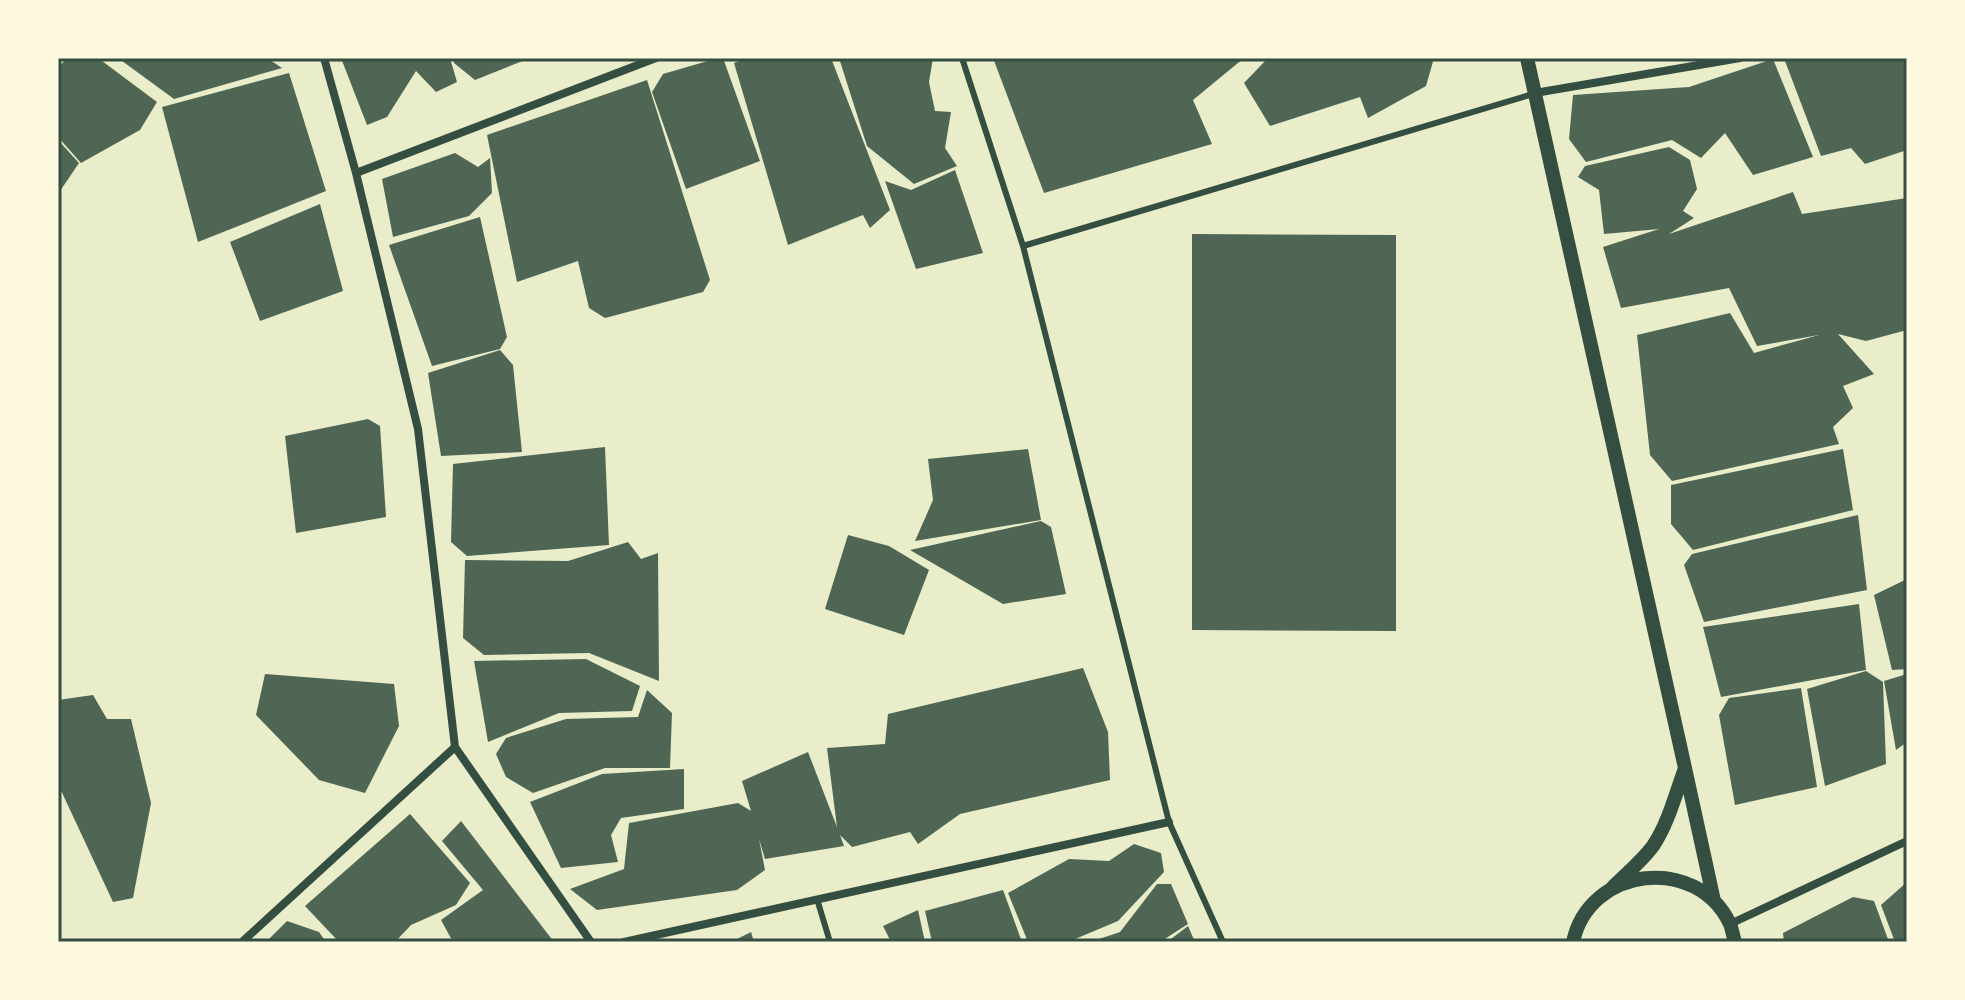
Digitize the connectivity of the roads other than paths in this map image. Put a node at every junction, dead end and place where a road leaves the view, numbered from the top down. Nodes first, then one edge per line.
1 (324, 58) edge
2 (656, 58) edge
3 (962, 58) edge
4 (1527, 58) edge
5 (1740, 58) edge
6 (1535, 93) junction
7 (356, 173) junction
8 (1023, 246) junction
9 (455, 747) junction
10 (1685, 768) junction
11 (1169, 822) junction
12 (1907, 841) edge
13 (1612, 888) junction
14 (817, 899) junction
15 (1714, 901) junction
16 (1730, 924) junction
17 (1573, 938) edge
18 (242, 942) edge
19 (591, 942) edge
20 (624, 942) edge
21 (830, 942) edge
22 (1223, 942) edge
23 (1735, 942) edge

1 - 7 street
2 - 7 street
3 - 8 lane
4 - 6 street
5 - 6 street
6 - 8 lane
6 - 10 street
7 - 9 street
8 - 11 lane
9 - 18 street
9 - 19 street
10 - 13 street
10 - 15 street
11 - 14 street
11 - 22 lane
12 - 16 street
13 - 15 street
13 - 17 street
14 - 20 street
14 - 21 lane
15 - 16 street
16 - 23 street

